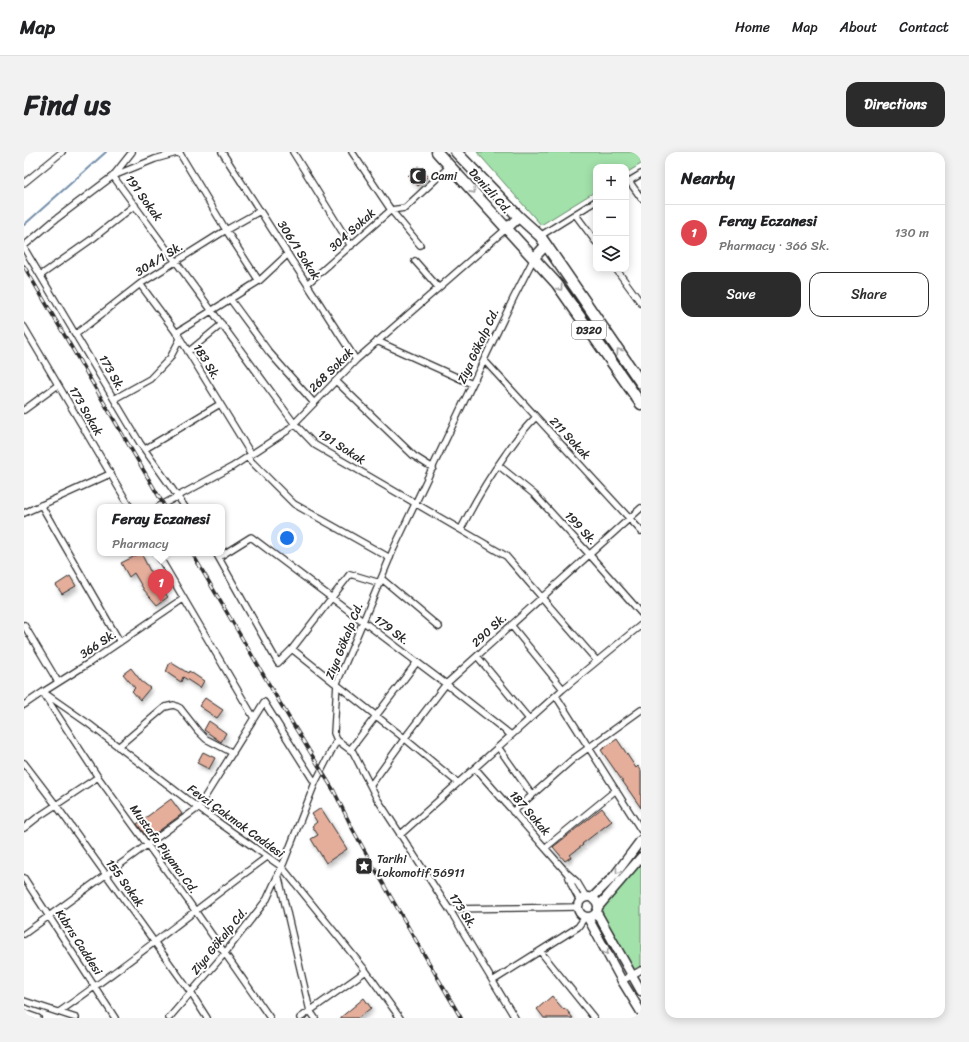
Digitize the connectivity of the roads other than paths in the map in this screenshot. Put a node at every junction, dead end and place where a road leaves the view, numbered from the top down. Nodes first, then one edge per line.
1 (62, 152) edge
2 (132, 152) edge
3 (163, 152) edge
4 (179, 152) edge
5 (222, 152) edge
6 (293, 152) edge
7 (352, 152) edge
8 (437, 152) edge
9 (456, 152) edge
10 (155, 160) junction
11 (450, 166) junction
12 (641, 174) edge
13 (113, 176) junction
14 (629, 181) edge
15 (24, 182) edge
16 (629, 183) edge
17 (641, 198) edge
18 (593, 203) edge
19 (134, 205) junction
20 (390, 210) junction
21 (260, 211) junction
22 (575, 214) junction
23 (519, 217) junction
24 (506, 229) junction
25 (226, 230) junction
26 (540, 236) junction
27 (593, 238) edge
28 (546, 245) junction
29 (351, 246) junction
30 (420, 246) dead end
31 (24, 247) edge
32 (288, 254) junction
33 (534, 258) junction
34 (176, 261) junction
35 (415, 261) dead end
36 (618, 272) edge
37 (41, 275) junction
38 (259, 281) junction
39 (140, 284) junction
40 (307, 284) junction
41 (438, 287) junction
42 (230, 299) junction
43 (641, 303) edge
44 (210, 310) junction
45 (222, 324) junction
46 (24, 327) edge
47 (176, 333) junction
48 (76, 334) junction
49 (180, 339) junction
50 (377, 341) junction
51 (188, 352) junction
52 (356, 360) junction
53 (484, 360) junction
54 (336, 381) junction
55 (641, 383) edge
56 (472, 384) junction
57 (58, 385) junction
58 (114, 399) junction
59 (314, 403) junction
60 (220, 404) junction
61 (641, 404) edge
62 (24, 410) edge
63 (536, 417) junction
64 (294, 422) junction
65 (145, 449) junction
66 (249, 456) junction
67 (498, 465) junction
68 (433, 468) junction
69 (110, 474) junction
70 (178, 496) junction
71 (128, 504) edge
72 (163, 504) edge
73 (183, 504) edge
74 (415, 505) junction
75 (41, 506) junction
76 (641, 508) edge
77 (24, 513) edge
78 (629, 518) junction
79 (461, 529) junction
80 (641, 531) edge
81 (225, 551) edge
82 (589, 554) junction
83 (159, 556) edge
84 (219, 556) edge
85 (390, 558) junction
86 (381, 581) junction
87 (542, 596) junction
88 (331, 597) junction
89 (183, 599) junction
90 (641, 613) edge
91 (362, 622) junction
92 (24, 625) edge
93 (510, 625) junction
94 (641, 625) edge
95 (439, 627) dead end
96 (120, 642) junction
97 (292, 649) junction
98 (477, 656) junction
99 (597, 661) junction
100 (417, 662) junction
101 (58, 682) junction
102 (337, 683) junction
103 (446, 684) junction
104 (563, 689) junction
105 (43, 692) junction
106 (556, 696) junction
107 (24, 705) edge
108 (641, 710) edge
109 (377, 716) junction
110 (254, 718) junction
111 (530, 719) junction
112 (511, 735) junction
113 (404, 738) junction
114 (337, 740) junction
115 (118, 747) junction
116 (498, 747) junction
117 (589, 748) junction
118 (350, 750) junction
119 (233, 753) junction
120 (24, 762) edge
121 (475, 768) junction
122 (98, 777) junction
123 (315, 783) junction
124 (458, 783) junction
125 (370, 785) junction
126 (616, 790) junction
127 (532, 795) junction
128 (56, 805) junction
129 (198, 808) junction
130 (513, 812) junction
131 (24, 828) edge
132 (641, 830) edge
133 (400, 834) junction
134 (641, 840) edge
135 (148, 845) junction
136 (545, 848) junction
137 (267, 857) junction
138 (641, 857) edge
139 (282, 867) junction
140 (278, 874) junction
141 (106, 875) junction
142 (24, 878) edge
143 (584, 901) junction
144 (449, 909) junction
145 (598, 909) junction
146 (195, 910) junction
147 (49, 915) junction
148 (586, 918) junction
149 (25, 932) edge
150 (154, 942) junction
151 (540, 952) junction
152 (225, 953) junction
153 (641, 970) edge
154 (366, 971) junction
155 (631, 975) junction
156 (494, 980) junction
157 (622, 981) junction
158 (95, 987) junction
159 (641, 991) edge
160 (191, 993) junction
161 (25, 1000) edge
162 (310, 1011) junction
163 (59, 1012) junction
164 (641, 1012) edge
165 (24, 1013) edge
166 (38, 1018) edge
167 (76, 1018) edge
168 (115, 1018) edge
169 (169, 1018) edge
170 (207, 1018) edge
171 (270, 1018) edge
172 (300, 1018) edge
173 (315, 1018) edge
174 (400, 1018) edge
175 (515, 1018) edge
176 (594, 1018) edge

1 - 15 street
2 - 13 street
3 - 10 street
4 - 10 street
4 - 25 street
5 - 21 street, 306/1 Sokak
6 - 29 street
7 - 20 street
8 - 11 highway, Denizli Cd.
9 - 23 highway
10 - 13 street
11 - 20 street, 304 Sokak
11 -> 24 highway, Denizli Cd.
12 - 14 street
13 - 19 street, 191 Sokak
13 - 31 street
16 - 17 street
18 - 22 street
19 - 34 street, 191 Sokak
19 - 37 street
20 - 29 street, 304 Sokak
20 - 30 street
21 - 25 street, 304/1 Sk.
21 - 32 street, 306/1 Sokak
22 - 26 street
22 - 27 street
23 - 24 main road
23 - 26 highway
24 - 33 highway, Denizli Cd.
24 - 41 street, 268 Sokak
25 - 34 street, 304/1 Sk.
25 - 38 street
26 - 28 highway
28 - 33 main road
55 -> 28 highway, D320
29 - 40 street, 304 Sokak
31 - 37 street, 173 Sk.
32 - 38 street
32 - 40 street, 306/1 Sokak
33 - 53 street, Ziya Gökalp Cd.
33 -> 61 highway, D320
34 - 39 street, 304/1 Sk.
34 - 44 street, 191 Sokak
35 - 41 street
36 - 43 street
37 - 48 street, 173 Sk.
38 - 42 street
39 - 47 street, 183 Sk.
39 - 48 street, 304/1 Sk.
40 - 52 street, 306/1 Sokak
41 - 50 street, 268 Sokak
42 - 44 street
42 - 59 street
44 - 45 street, 191 Sokak
44 - 47 street
45 - 51 street
45 - 64 street, 191 Sokak
46 - 57 street, 173 Sokak
47 - 49 street, 183 Sk.
48 - 58 street, 173 Sk.
49 - 51 street, 183 Sk.
49 - 58 street
50 - 52 street, 268 Sokak
50 - 56 street
51 - 60 street, 183 Sk.
52 - 54 street, 268 Sokak
53 - 56 street, Ziya Gökalp Cd.
53 - 63 street, 211 Sokak
54 - 59 street, 268 Sokak
54 - 68 street
56 - 68 street, Ziya Gökalp Cd.
57 - 62 street
57 - 69 street, 173 Sokak
58 - 65 street, 173 Sk.
59 - 64 street, 268 Sokak
60 - 65 street
60 - 66 street, 183 Sk.
63 - 67 street
63 - 78 street, 211 Sokak
64 - 66 street, 268 Sokak
64 - 74 street, 191 Sokak
65 - 70 street, 173 Sk.
66 - 70 street, 268 Sokak
66 - 85 street, 183 Sk.
67 - 79 street
67 - 82 street, 199 Sk.
68 - 74 street, Ziya Gökalp Cd.
69 - 71 street, 173 Sokak
69 - 75 street
70 - 72 street, 268 Sokak
70 - 73 street, 173 Sk.
74 - 79 street, 191 Sokak
74 - 85 street, Ziya Gökalp Cd.
75 - 77 street
75 - 96 street
76 - 78 street, 290 Sk.
78 - 80 street, 211 Sokak
78 - 82 street, 290 Sk.
79 - 87 street, 191 Sokak
81 - 88 street, 179 Sk.
82 - 87 street, 290 Sk.
82 - 90 street, 199 Sk.
83 - 89 street
84 - 97 street
85 - 86 street, Ziya Gökalp Cd.
86 - 88 street
86 - 91 street, Ziya Gökalp Cd.
86 - 95 street
87 - 93 street, 290 Sk.
87 - 99 street, 191 Sokak
88 - 91 street, 179 Sk.
88 - 97 street
89 - 96 street, 366 Sk.
89 - 110 street
91 - 100 street, 179 Sk.
91 - 102 street, Ziya Gökalp Cd.
92 - 101 street
93 - 98 street, 290 Sk.
93 - 104 street
94 - 99 street
96 - 101 street, 366 Sk.
97 - 102 street
98 - 103 street, 290 Sk.
98 - 111 street
99 - 104 street
100 - 103 street, 179 Sk.
100 - 109 street
101 - 105 street, 366 Sk.
102 - 109 street
102 - 114 street, Ziya Gökalp Cd.
103 - 112 street, 179 Sk.
103 - 113 street, 290 Sk.
104 - 106 street
105 - 107 street, 366 Sk.
105 - 115 street, Fevzi Çakmak Caddesi
105 - 122 street, Mustafa Piyancı Cd.
106 - 111 street
106 - 117 street
108 - 117 street
109 - 113 street
109 - 118 street
110 - 119 street
110 - 123 street
111 - 112 street
112 - 116 street
113 - 124 street
113 - 125 street, 290 Sk.
114 - 118 street, 173 Sk.
114 - 123 street, Ziya Gökalp Cd.
115 - 119 street
115 - 129 street, Fevzi Çakmak Caddesi
116 - 121 street
116 - 127 street
117 - 126 street
117 - 127 street
118 - 125 street, 173 Sk.
119 - 129 street
120 - 128 street, 155 Sokak
121 - 124 street
121 - 130 street, 187 Sokak
122 - 128 street
122 - 135 street, Mustafa Piyancı Cd.
123 - 139 street, Ziya Gökalp Cd.
124 - 133 street
125 - 133 street, 173 Sk.
126 - 132 street
126 - 136 street
127 - 130 street
128 - 131 street
128 - 141 street, 155 Sokak
129 - 135 street
129 - 137 street, Fevzi Çakmak Caddesi
130 - 136 street, 187 Sokak
133 - 144 street, 173 Sk.
134 -> 143 main road
135 - 141 street
135 - 146 street, Mustafa Piyancı Cd.
136 - 143 street, 187 Sokak
137 - 139 street, Fevzi Çakmak Caddesi
137 - 146 street
138 - 145 main road
139 - 140 street, Ziya Gökalp Cd.
139 - 154 street, Fevzi Çakmak Caddesi
140 - 152 street, Ziya Gökalp Cd.
140 - 162 street
141 - 147 street
141 - 150 street, 155 Sokak
142 - 147 street, Kıbrıs Caddesi
143 - 144 street
143 - 145 main road
143 - 148 main road
144 - 156 street, 173 Sk.
145 - 148 main road
145 - 155 main road
146 - 150 street
146 - 152 street, Mustafa Piyancı Cd.
147 - 149 street
147 - 158 street, Kıbrıs Caddesi
148 - 151 street
148 -> 157 main road
150 - 158 street
150 - 160 street, 155 Sokak
151 - 156 street
151 - 176 street
152 - 160 street, Ziya Gökalp Cd.
152 - 171 street, Mustafa Piyancı Cd.
153 - 155 street
154 - 162 street
154 - 174 street, Fevzi Çakmak Caddesi
155 - 157 street
155 - 159 main road
156 - 175 street, 173 Sk.
157 - 164 main road
158 - 163 street
158 - 168 street, Kıbrıs Caddesi
160 - 169 street, Ziya Gökalp Cd.
160 - 170 street, 155 Sokak
161 - 163 street
162 - 172 street
162 - 173 street
163 - 167 street
165 - 166 street

